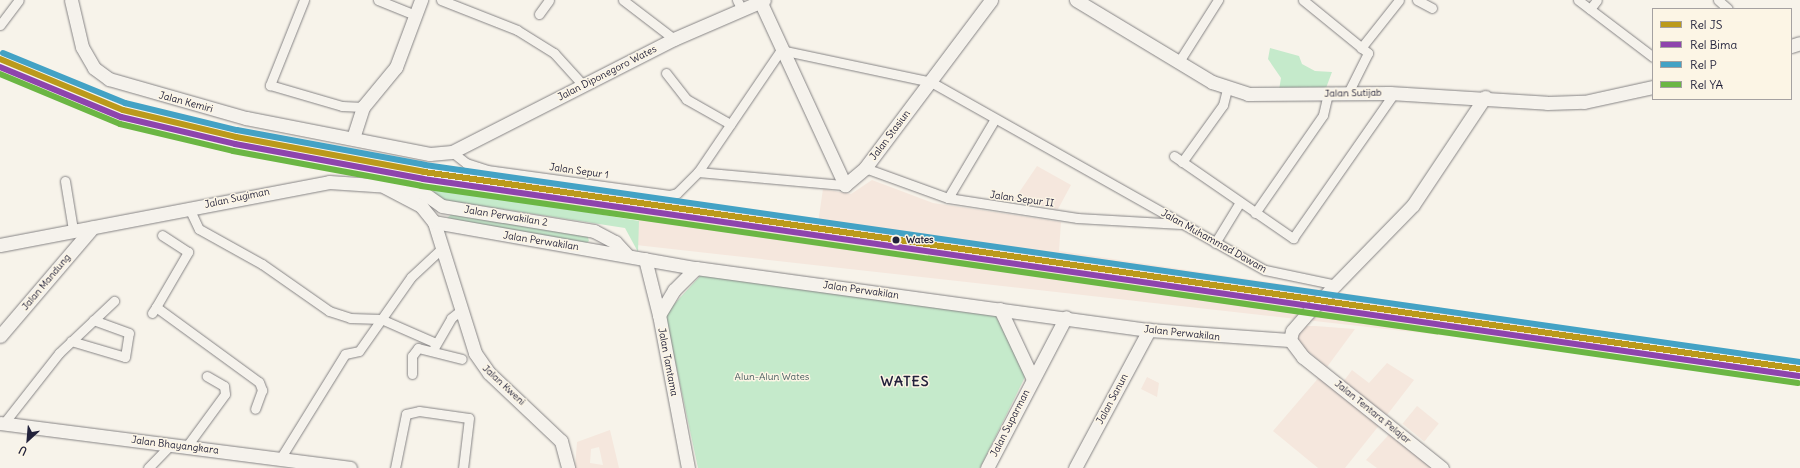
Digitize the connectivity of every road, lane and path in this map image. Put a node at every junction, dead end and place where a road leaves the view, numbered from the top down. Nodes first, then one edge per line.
1 (19, 0) edge
2 (71, 0) edge
3 (304, 0) edge
4 (378, 0) edge
5 (421, 0) edge
6 (441, 0) edge
7 (548, 0) edge
8 (623, 0) edge
9 (991, 0) edge
10 (1076, 0) edge
11 (1218, 0) edge
12 (1303, 0) edge
13 (1399, 0) edge
14 (1417, 0) edge
15 (1578, 0) edge
16 (1597, 0) edge
17 (1718, 0) edge
18 (762, 1) edge
19 (739, 4) edge
20 (1432, 8) dead end
21 (1727, 8) edge
22 (1590, 9) junction
23 (539, 14) dead end
24 (415, 15) junction
25 (0, 25) edge
26 (674, 39) junction
27 (1361, 48) junction
28 (781, 50) junction
29 (1652, 56) edge
30 (1178, 64) junction
31 (666, 73) dead end
32 (931, 82) junction
33 (583, 85) junction
34 (1652, 87) edge
35 (1227, 89) junction
36 (1348, 93) junction
37 (1394, 93) junction
38 (1328, 94) junction
39 (1485, 98) junction
40 (363, 107) junction
41 (995, 119) junction
42 (730, 124) junction
43 (353, 138) junction
44 (452, 152) junction
45 (1174, 156) dead end
46 (1182, 162) junction
47 (865, 168) junction
48 (698, 172) junction
49 (65, 180) dead end
50 (846, 185) junction
51 (382, 186) junction
52 (948, 198) junction
53 (1240, 202) junction
54 (189, 208) junction
55 (1255, 213) junction
56 (434, 222) junction
57 (1182, 224) junction
58 (93, 227) junction
59 (73, 230) junction
60 (162, 235) dead end
61 (1215, 243) junction
62 (0, 245) edge
63 (440, 250) junction
64 (627, 255) junction
65 (645, 259) junction
66 (696, 268) junction
67 (1337, 285) junction
68 (114, 301) dead end
69 (1000, 309) junction
70 (460, 311) junction
71 (659, 314) junction
72 (1066, 317) junction
73 (381, 319) junction
74 (93, 320) junction
75 (1149, 330) junction
76 (0, 336) edge
77 (1290, 340) junction
78 (72, 341) junction
79 (435, 346) junction
80 (462, 359) dead end
81 (412, 374) dead end
82 (207, 376) dead end
83 (1033, 379) junction
84 (255, 409) dead end
85 (2, 423) edge
86 (171, 444) junction
87 (187, 446) junction
88 (280, 459) junction
89 (299, 465) edge
90 (148, 468) edge
91 (350, 468) edge
92 (395, 468) edge
93 (463, 468) edge
94 (568, 468) edge
95 (688, 468) edge
96 (987, 468) edge
97 (1075, 468) edge
98 (1442, 468) edge

1 - 25 street
2 - 43 main road, Jalan Kemiri
3 - 40 street
4 - 24 street
5 - 24 main road
6 - 33 street
7 - 23 street
8 - 26 street
9 - 32 main road, Jalan Stasiun
10 - 30 main road, Jalan Sutijab
11 - 30 street
12 - 27 street
13 - 27 street
14 - 20 street
15 - 22 street
16 - 22 street
17 - 21 street
18 - 19 main road, Jalan Diponegoro Wates
18 - 28 main road
19 - 26 main road, Jalan Diponegoro Wates
22 - 29 street
24 - 40 main road
26 - 33 main road, Jalan Diponegoro Wates
27 - 36 street
28 - 32 street, Jalan Muhammad Dawam
28 - 42 street, Jalan Sepur 1
28 - 50 main road
30 - 35 main road, Jalan Sutijab
31 - 42 street
32 - 41 street, Jalan Muhammad Dawam
32 - 47 main road, Jalan Stasiun
33 - 44 main road, Jalan Diponegoro Wates
34 - 39 main road, Jalan Sutijab
35 - 38 main road, Jalan Sutijab
35 - 46 street
36 - 37 main road, Jalan Sutijab
36 - 38 main road, Jalan Sutijab
37 - 39 main road, Jalan Sutijab
37 - 55 street
38 - 55 street
39 - 67 main road
40 - 43 main road
41 - 52 street
41 - 57 street, Jalan Muhammad Dawam
42 - 48 street, Jalan Sepur 1
43 - 44 main road, Jalan Kemiri
44 - 48 street, Jalan Sepur 1
45 - 46 street
46 - 53 street
47 - 50 main road, Jalan Stasiun
47 - 52 street, Jalan Sepur II
48 - 50 street
49 - 59 street
51 - 54 main road, Jalan Sugiman
51 - 56 main road
51 - 64 main road, Jalan Perwakilan 2
52 - 57 street, Jalan Sepur II
53 - 55 street
53 - 61 street
54 - 58 main road, Jalan Sugiman
54 - 73 street
56 - 63 main road, Jalan Kweni
56 - 64 main road, Jalan Perwakilan
57 - 61 street, Jalan Muhammad Dawam
58 - 59 main road, Jalan Sugiman
58 - 76 main road, Jalan Mandung
59 - 62 main road, Jalan Sugiman
60 - 84 street
61 - 67 street, Jalan Muhammad Dawam
63 - 70 main road, Jalan Kweni
63 - 73 street
64 - 65 main road, Jalan Perwakilan
65 - 66 main road, Jalan Perwakilan
65 - 71 main road
66 - 69 main road, Jalan Perwakilan
66 - 71 main road, Jalan Tamtama
67 - 77 main road
68 - 74 street
69 - 72 main road, Jalan Perwakilan
69 - 83 main road, Jalan Suparman
70 - 79 street
70 - 94 main road, Jalan Kweni
71 - 95 main road, Jalan Tamtama
72 - 75 main road, Jalan Perwakilan
72 - 83 main road, Jalan Suparman
73 - 79 street
73 - 88 street
74 - 78 street
74 - 78 street
75 - 77 main road, Jalan Perwakilan
75 - 97 main road, Jalan Sanun
77 - 98 main road, Jalan Tentara Pelajar
78 - 85 street
79 - 80 street
79 - 81 street
82 - 87 street
83 - 96 main road, Jalan Suparman
85 - 86 main road, Jalan Bhayangkara
86 - 87 main road, Jalan Bhayangkara
86 - 90 street
87 - 88 main road, Jalan Bhayangkara
88 - 89 main road, Jalan Bhayangkara
89 - 91 main road, Jalan Bhayangkara
92 - 93 street

